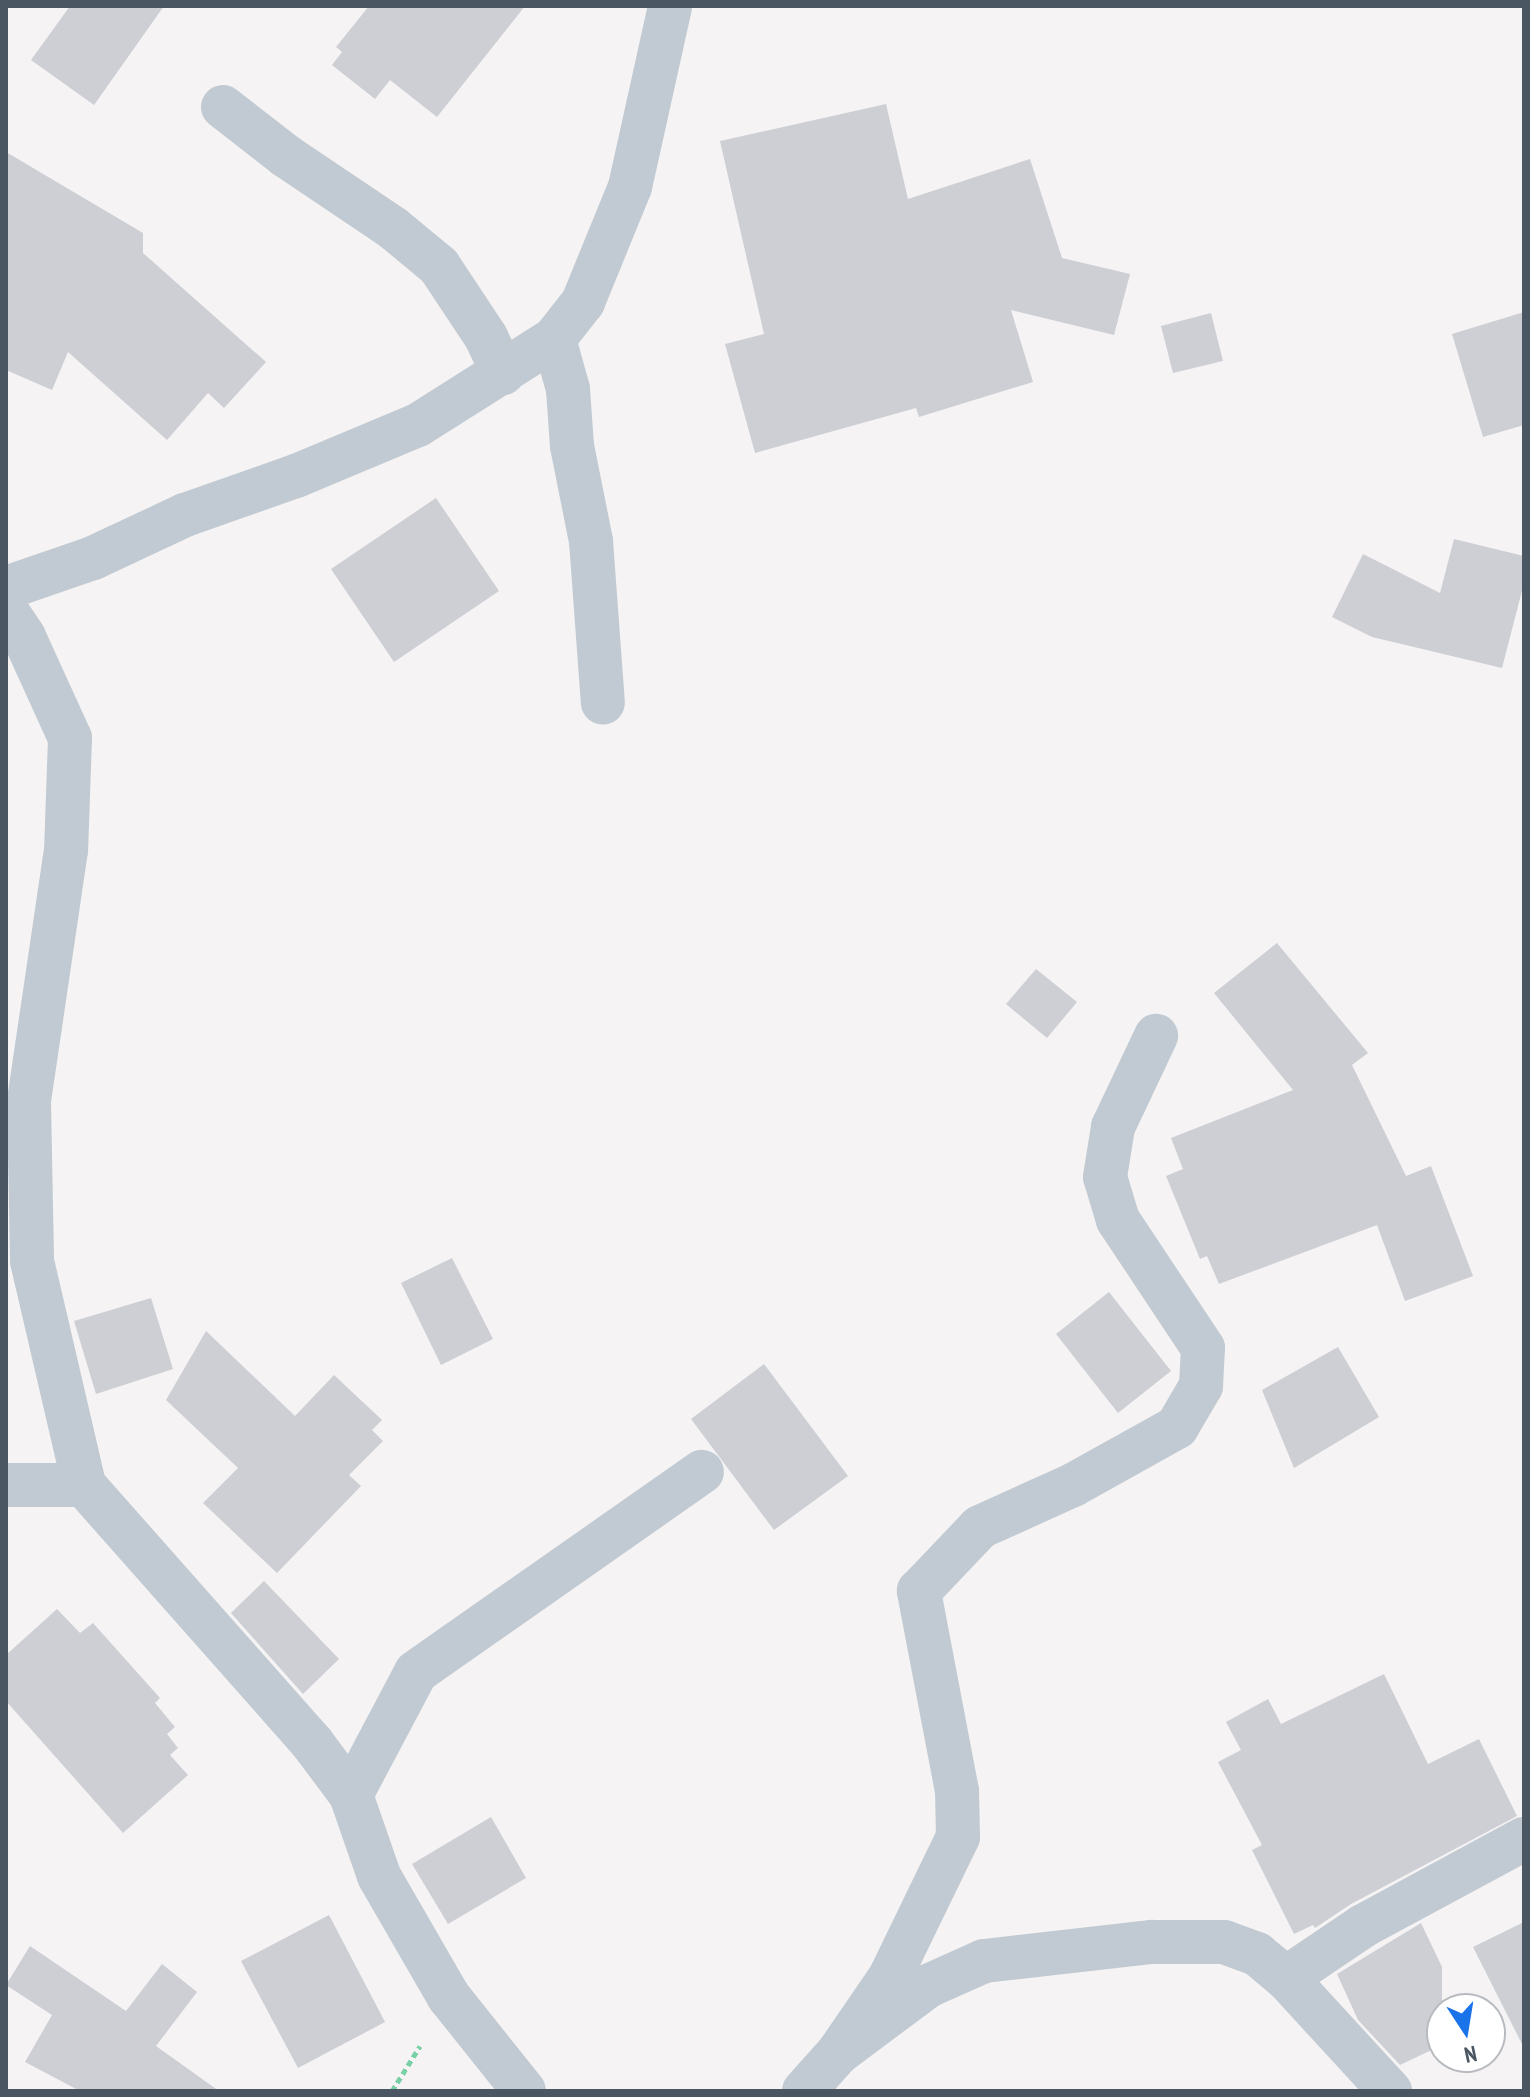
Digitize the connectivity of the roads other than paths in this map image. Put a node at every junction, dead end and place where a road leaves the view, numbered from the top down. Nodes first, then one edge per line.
1 (670, 6) edge
2 (223, 107) dead end
3 (554, 339) junction
4 (503, 373) junction
5 (6, 588) edge
6 (6, 610) edge
7 (603, 703) dead end
8 (1156, 1036) dead end
9 (702, 1472) dead end
10 (6, 1485) edge
11 (84, 1485) junction
12 (351, 1795) junction
13 (1524, 1839) edge
14 (1286, 1978) junction
15 (838, 2053) junction
16 (524, 2091) edge
17 (804, 2091) edge
18 (1390, 2091) edge

1 - 3 street
2 - 4 street
3 - 4 street
3 - 7 street
4 - 5 street
6 - 11 street
8 - 15 street
9 - 12 street
10 - 11 street
11 - 12 street
12 - 16 street
13 - 14 street
14 - 15 street
14 - 18 street
15 - 17 street

